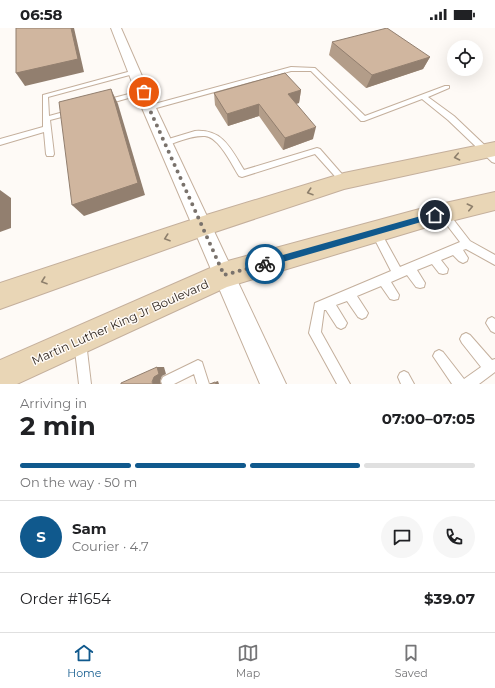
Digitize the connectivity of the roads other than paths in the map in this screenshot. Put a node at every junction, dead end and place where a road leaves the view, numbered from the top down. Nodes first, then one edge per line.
1 (116, 28) edge
2 (135, 72) junction
3 (447, 87) dead end
4 (144, 92) junction
5 (424, 96) junction
6 (99, 104) edge
7 (149, 108) junction
8 (76, 110) edge
9 (46, 119) junction
10 (47, 128) junction
11 (0, 142) edge
12 (165, 143) junction
13 (492, 153) edge
14 (50, 154) dead end
15 (344, 181) junction
16 (495, 201) edge
17 (443, 213) junction
18 (204, 226) junction
19 (376, 232) junction
20 (467, 244) junction
21 (455, 250) junction
22 (463, 258) dead end
23 (434, 259) junction
24 (495, 260) edge
25 (409, 269) junction
26 (443, 269) dead end
27 (398, 274) junction
28 (224, 275) junction
29 (383, 280) junction
30 (420, 283) dead end
31 (349, 294) junction
32 (394, 295) dead end
33 (0, 296) edge
34 (328, 303) junction
35 (362, 313) dead end
36 (341, 323) dead end
37 (466, 339) dead end
38 (80, 340) junction
39 (439, 356) dead end
40 (492, 366) edge
41 (0, 376) edge
42 (167, 381) dead end
43 (85, 384) edge
44 (203, 384) edge
45 (273, 384) edge
46 (344, 384) edge
47 (460, 384) edge
48 (468, 384) edge

1 - 2 street
2 - 4 street
2 - 9 lane
3 - 5 lane
4 - 6 lane
4 - 7 street
5 - 7 lane
5 - 13 lane
7 - 12 street
8 - 9 lane
9 - 10 lane
10 - 11 lane
10 - 14 lane
12 - 15 lane
12 - 18 street
13 -> 15 main road
15 -> 18 main road
17 -> 16 main road, Martin Luther King Jr Boulevard
17 - 19 main road, Martin Luther King Jr Boulevard
17 - 20 lane
18 - 28 street
18 -> 33 main road
19 - 27 lane
19 - 28 main road, Martin Luther King Jr Boulevard
20 - 21 lane
20 - 24 lane
21 - 22 lane
21 - 23 lane
23 - 25 lane
23 - 26 lane
25 - 27 lane
25 - 30 lane
27 - 29 lane
28 - 38 main road, Martin Luther King Jr Boulevard
28 - 45 street
29 - 31 lane
29 - 32 lane
31 - 34 lane
31 - 35 lane
34 - 36 lane
34 - 46 lane
37 - 40 lane
38 - 41 main road, Martin Luther King Jr Boulevard
38 - 43 lane
39 - 47 lane
40 - 48 lane
42 - 44 lane

